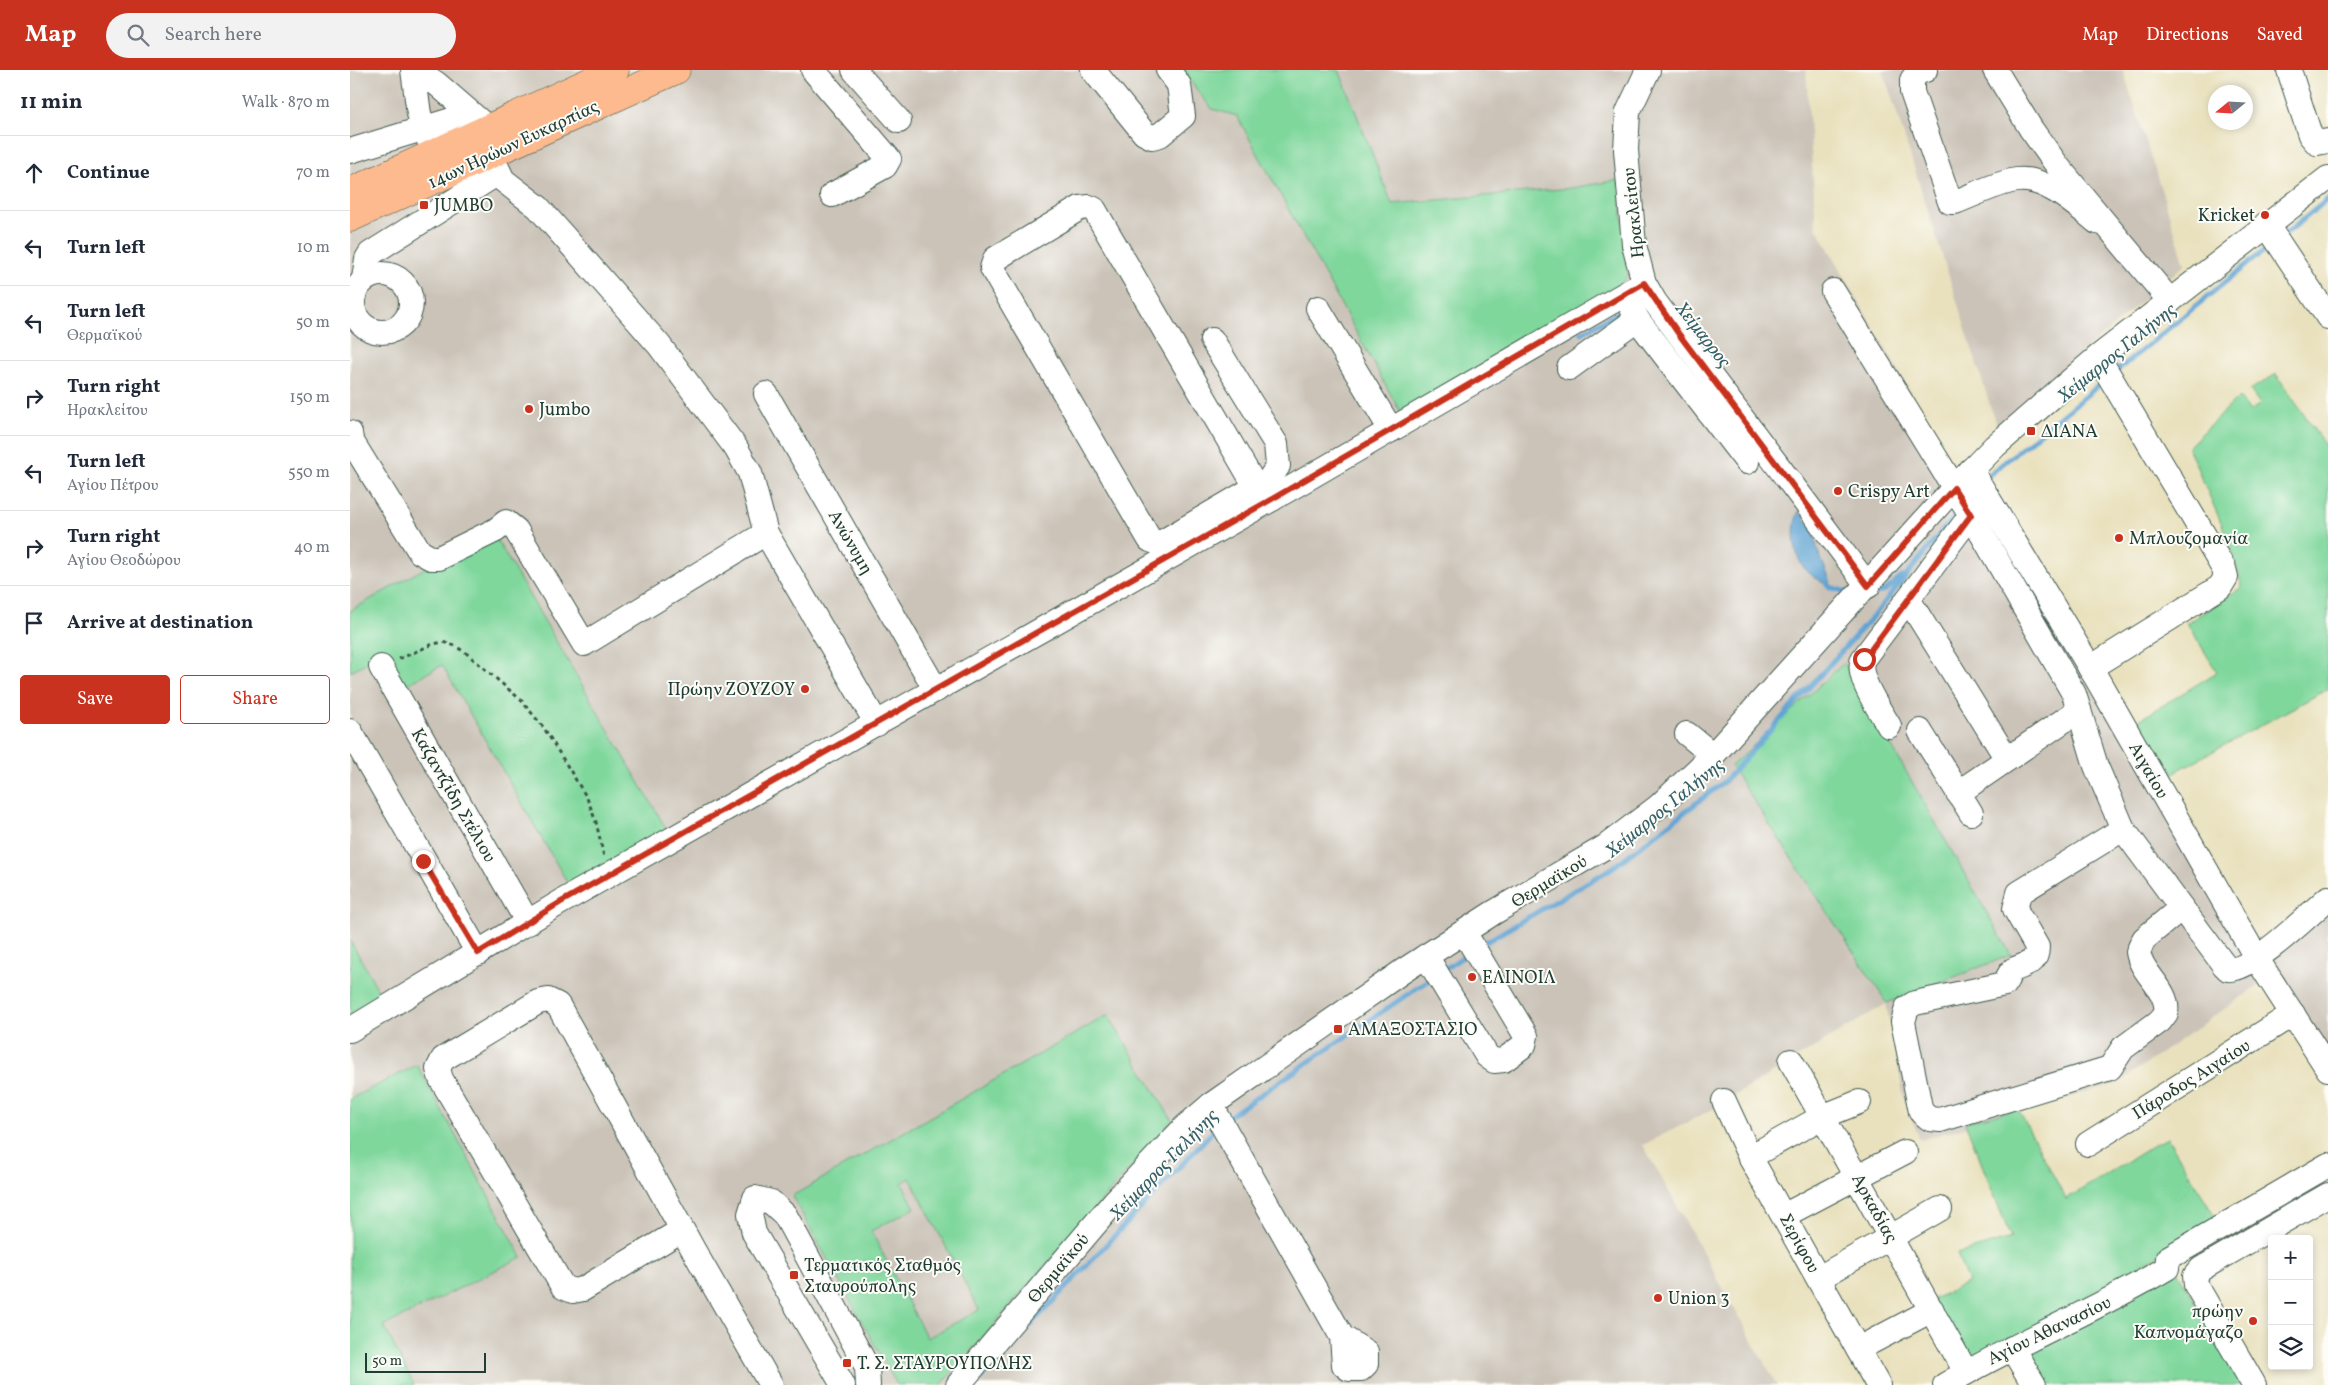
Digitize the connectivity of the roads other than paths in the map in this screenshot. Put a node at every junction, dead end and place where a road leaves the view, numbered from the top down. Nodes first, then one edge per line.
1 (414, 70) edge
2 (615, 70) edge
3 (676, 70) edge
4 (813, 70) edge
5 (854, 70) edge
6 (1093, 70) edge
7 (1168, 70) edge
8 (1648, 70) edge
9 (1924, 70) edge
10 (1995, 70) edge
11 (2288, 70) edge
12 (899, 121) dead end
13 (423, 129) junction
14 (2328, 141) edge
15 (487, 142) junction
16 (350, 151) edge
17 (434, 154) junction
18 (2328, 178) edge
19 (350, 192) edge
20 (832, 195) dead end
21 (350, 218) edge
22 (2104, 223) junction
23 (2266, 224) junction
24 (364, 279) junction
25 (1635, 288) junction
26 (1833, 291) dead end
27 (2170, 301) junction
28 (351, 305) edge
29 (1318, 308) dead end
30 (2328, 317) edge
31 (1637, 319) junction
32 (1212, 340) dead end
33 (2098, 357) junction
34 (1569, 368) dead end
35 (766, 394) dead end
36 (1391, 430) junction
37 (350, 433) edge
38 (1747, 462) dead end
39 (1970, 470) junction
40 (1954, 488) junction
41 (1263, 492) junction
42 (1971, 515) junction
43 (766, 533) junction
44 (1868, 586) junction
45 (1908, 598) junction
46 (381, 667) road end
47 (2090, 668) junction
48 (936, 690) junction
49 (2079, 710) junction
50 (877, 724) junction
51 (1889, 726) dead end
52 (350, 731) edge
53 (1920, 731) dead end
54 (1687, 734) dead end
55 (1714, 754) junction
56 (2007, 759) junction
57 (1958, 793) junction
58 (1971, 813) dead end
59 (2123, 829) junction
60 (2328, 898) edge
61 (2181, 908) junction
62 (528, 923) junction
63 (1464, 932) junction
64 (478, 953) junction
65 (1426, 956) junction
66 (2258, 958) junction
67 (2294, 1014) junction
68 (350, 1030) edge
69 (1791, 1061) dead end
70 (2328, 1069) edge
71 (1724, 1101) dead end
72 (1859, 1102) dead end
73 (1211, 1105) junction
74 (1822, 1117) junction
75 (2088, 1144) dead end
76 (1906, 1152) dead end
77 (1750, 1157) junction
78 (2328, 1165) edge
79 (1857, 1176) junction
80 (2328, 1195) edge
81 (1940, 1209) dead end
82 (1784, 1214) junction
83 (682, 1230) junction
84 (1891, 1237) junction
85 (1819, 1278) junction
86 (1932, 1310) junction
87 (1342, 1337) dead end
88 (2012, 1348) junction
89 (1858, 1349) junction
90 (1966, 1372) junction
91 (771, 1385) edge
92 (843, 1385) edge
93 (868, 1385) edge
94 (958, 1385) edge
95 (1878, 1385) edge
96 (1945, 1385) edge
97 (2034, 1385) edge
98 (2254, 1385) edge

1 - 13 street
1 - 15 street
2 - 15 main road, 14ων Ηρώων Ευκαρπίας
3 - 15 main road, 14ων Ηρώων Ευκαρπίας
4 - 20 street
5 - 12 street
6 - 7 street
8 - 25 street, Ηρακλείτου
9 - 22 street
10 - 22 street
11 - 14 street
13 - 15 street
13 - 16 street
13 - 17 street
15 - 17 main road, 14ων Ηρώων Ευκαρπίας
15 - 21 main road, 14ων Ηρώων Ευκαρπίας
15 - 24 street
15 - 43 street
17 - 19 main road, 14ων Ηρώων Ευκαρπίας
18 - 23 street, Θερμαϊκού
22 - 27 street
23 - 27 street, Θερμαϊκού
23 - 30 street
24 - 28 street
24 - 28 street
25 - 31 street
25 - 36 street
25 - 44 street, Ηρακλείτου
26 - 40 street
27 - 33 street, Θερμαϊκού
29 - 36 street
31 - 34 street
31 - 38 street
32 - 41 street
33 - 39 street, Θερμαϊκού
33 - 47 street
35 - 48 street, Ανώνυμη
36 - 41 street
37 - 43 street
39 - 40 street, Θερμαϊκού
39 - 47 street, Αιγαίου
40 - 42 street
40 - 44 street, Θερμαϊκού
41 - 41 street
41 - 48 street
42 - 45 street
42 - 49 street
43 - 50 street
44 - 55 street, Θερμαϊκού
45 - 51 street
45 - 56 street
46 - 62 street, Καζαντζίδη Στέλιου
47 - 66 street, Αιγαίου
48 - 50 street
49 - 56 street
49 - 59 street
50 - 62 street
52 - 64 street
53 - 57 street
54 - 55 street
55 - 63 street, Θερμαϊκού
56 - 57 street
57 - 58 street
59 - 61 street
59 - 61 street
60 - 66 street
61 - 66 street
62 - 64 street
63 - 65 street, Θερμαϊκού
63 - 65 street
64 - 68 street
65 - 73 street, Θερμαϊκού
66 - 67 street, Αιγαίου
67 - 70 street, Αιγαίου
67 - 75 street, Πάροδος Αιγαίου
69 - 74 street, Αρκαδίας
71 - 77 street, Σερίφου
72 - 74 street
73 - 87 street
73 - 94 street, Θερμαϊκού
74 - 77 street
74 - 79 street, Αρκαδίας
76 - 79 street
77 - 82 street, Σερίφου
78 - 88 street, Αγίου Αθανασίου
79 - 82 street
79 - 84 street, Αρκαδίας
80 - 98 street
81 - 84 street
82 - 85 street, Σερίφου
83 - 83 street
83 - 91 street
84 - 85 street
84 - 86 street, Αρκαδίας
85 - 89 street, Σερίφου
86 - 89 street
86 - 90 street, Αρκαδίας
88 - 90 street, Αγίου Αθανασίου
88 - 97 street
89 - 95 street, Σερίφου
90 - 96 street, Αγίου Αθανασίου
92 - 93 street

